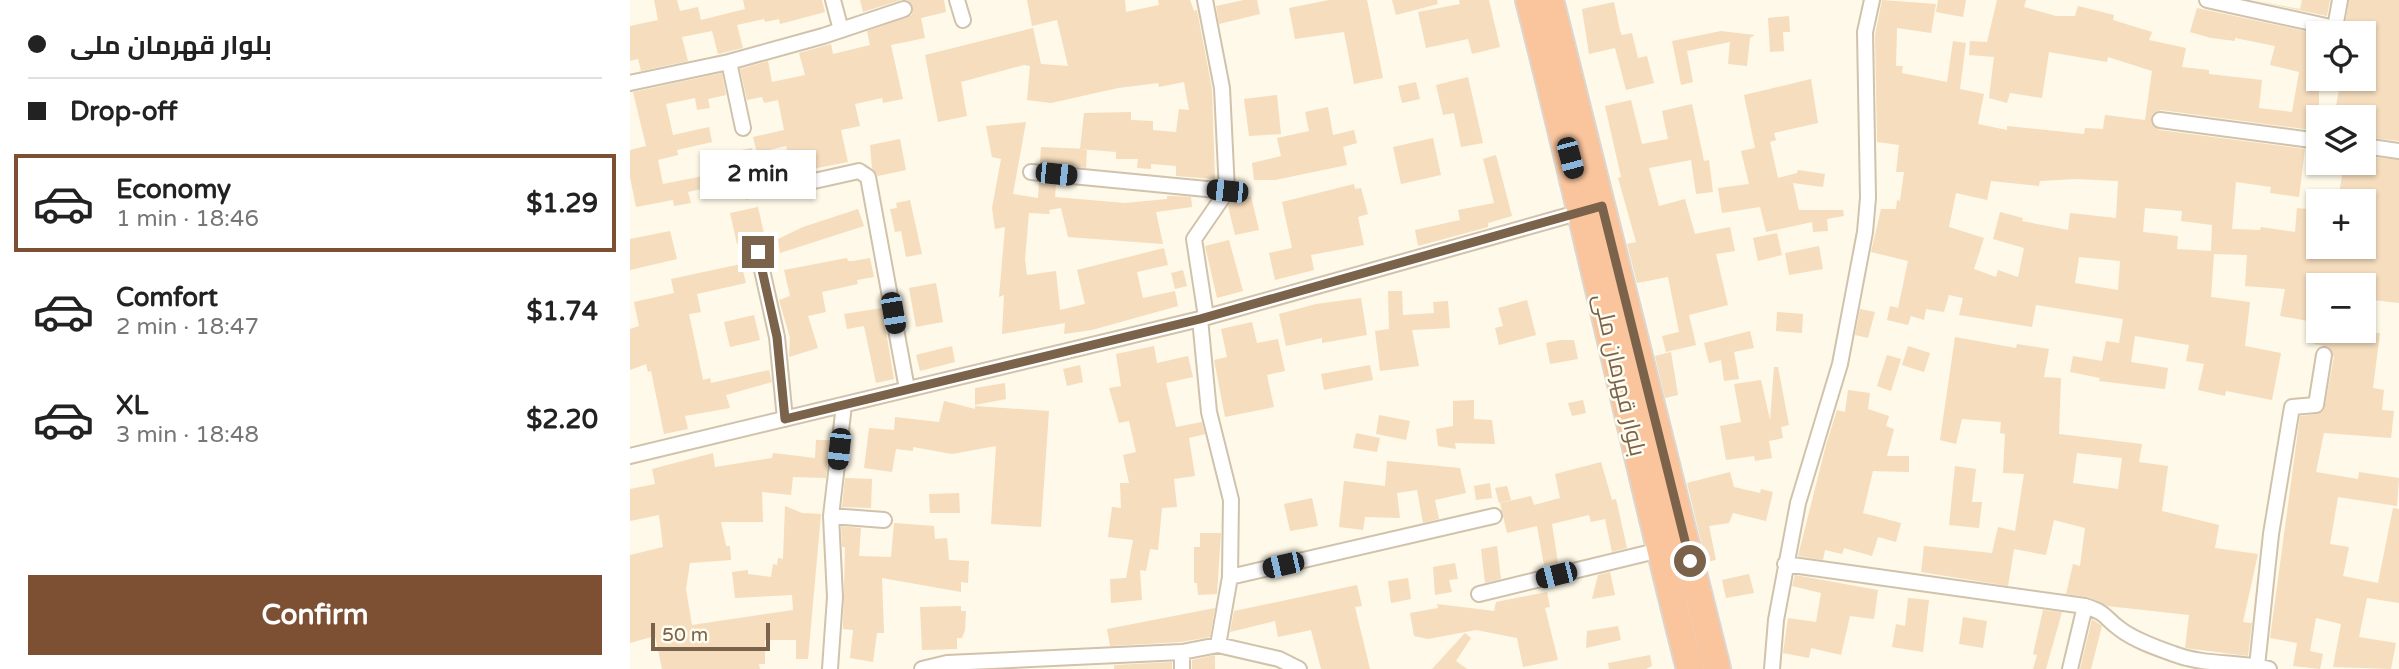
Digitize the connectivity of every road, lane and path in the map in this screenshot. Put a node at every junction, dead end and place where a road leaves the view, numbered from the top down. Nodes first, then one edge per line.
1 (833, 0) edge
2 (957, 0) edge
3 (1205, 0) edge
4 (1529, 0) edge
5 (1550, 0) edge
6 (1872, 0) edge
7 (2207, 0) edge
8 (2340, 0) edge
9 (904, 9) dead end
10 (963, 20) dead end
11 (841, 30) junction
12 (729, 62) junction
13 (630, 83) edge
14 (2160, 120) dead end
15 (743, 128) dead end
16 (2306, 139) edge
17 (2376, 148) edge
18 (2399, 151) edge
19 (1031, 172) dead end
20 (805, 183) dead end
21 (1227, 191) junction
22 (1593, 209) junction
23 (758, 252) dead end
24 (1203, 318) junction
25 (2324, 355) dead end
26 (906, 389) junction
27 (844, 405) junction
28 (785, 419) junction
29 (630, 456) edge
30 (831, 516) junction
31 (1494, 516) dead end
32 (884, 520) dead end
33 (1660, 550) junction
34 (1786, 564) junction
35 (1230, 577) junction
36 (1479, 594) dead end
37 (2085, 607) junction
38 (1218, 645) junction
39 (1182, 652) junction
40 (1035, 664) edge
41 (2254, 667) edge
42 (830, 669) edge
43 (922, 669) edge
44 (1182, 669) edge
45 (1299, 669) edge
46 (1690, 669) edge
47 (1717, 669) edge
48 (1772, 669) edge
49 (2070, 669) edge

1 - 11 street
2 - 10 street
3 - 21 street
4 - 22 highway, بلوار قهرمان ملی
5 - 22 highway, بلوار قهرمان ملی
6 - 34 street
7 - 8 street
9 - 11 street
11 - 12 street
12 - 13 street
12 - 15 street
14 - 16 street
17 - 18 street
19 - 21 street
20 - 26 street
21 - 24 street
22 - 24 street
22 - 33 highway, بلوار قهرمان ملی
22 - 47 highway, بلوار قهرمان ملی
23 - 28 street
24 - 26 street
24 - 35 street
25 - 41 street
26 - 27 street
27 - 28 street
27 - 30 street
28 - 29 street
30 - 32 street
30 - 42 street
31 - 35 street
33 - 36 street
33 - 46 highway, بلوار قهرمان ملی
34 - 37 street
34 - 48 street
35 - 38 street
37 - 41 street
37 - 49 street
38 - 39 street
38 - 45 street
39 - 40 street
39 - 44 street
40 - 43 street

